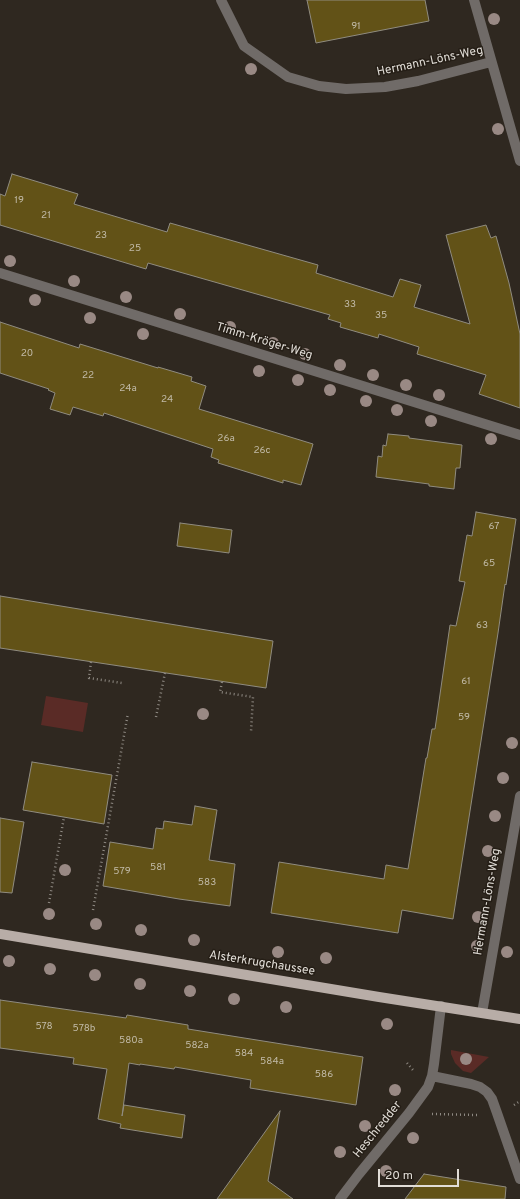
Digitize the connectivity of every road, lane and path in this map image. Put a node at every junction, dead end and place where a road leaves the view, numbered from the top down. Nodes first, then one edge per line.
1 (221, 0) edge
2 (474, 0) edge
3 (491, 62) junction
4 (520, 161) edge
5 (0, 273) edge
6 (520, 435) edge
7 (91, 662) dead end
8 (165, 673) dead end
9 (222, 682) dead end
10 (122, 683) dead end
11 (128, 712) dead end
12 (156, 717) dead end
13 (251, 732) dead end
14 (520, 796) edge
15 (64, 817) dead end
16 (49, 903) dead end
17 (93, 910) dead end
18 (0, 934) edge
19 (441, 1006) junction
20 (482, 1013) junction
21 (520, 1019) edge
22 (432, 1076) junction
23 (498, 1113) junction
24 (409, 1114) junction
25 (520, 1179) edge
26 (340, 1199) edge

1 - 3 street, Hermann-Löns-Weg
2 - 3 street, Hermann-Löns-Weg
3 - 4 street, Hermann-Löns-Weg
5 - 6 street, Timm-Kröger-Weg
7 - 10 path
8 - 12 path
9 - 13 path
11 - 17 path
14 - 20 street, Hermann-Löns-Weg
15 - 16 path
18 - 19 main road, Alsterkrugchaussee
19 - 20 main road, Alsterkrugchaussee
19 - 22 street
20 - 21 main road, Alsterkrugchaussee
22 - 23 street
22 - 24 street, Heschredder
23 - 24 path
23 - 25 street
24 - 26 street, Heschredder

